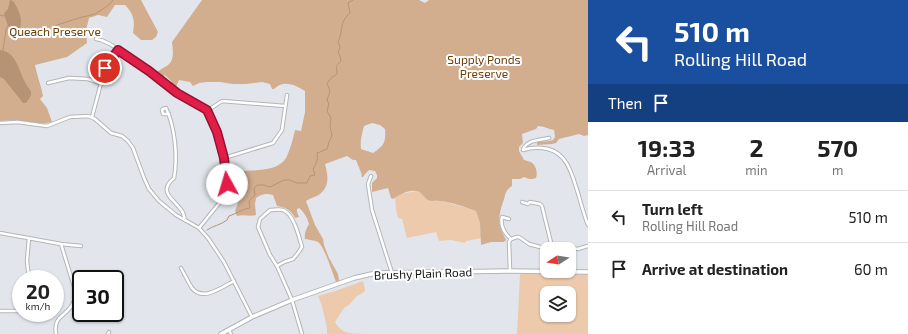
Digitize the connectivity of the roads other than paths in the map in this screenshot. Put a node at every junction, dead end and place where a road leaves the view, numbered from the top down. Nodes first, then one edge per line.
1 (96, 39) dead end
2 (118, 50) junction
3 (100, 83) junction
4 (48, 84) dead end
5 (287, 95) dead end
6 (285, 106) junction
7 (207, 110) junction
8 (169, 114) dead end
9 (92, 117) junction
10 (0, 123) edge
11 (549, 138) dead end
12 (224, 158) junction
13 (371, 176) dead end
14 (522, 202) dead end
15 (509, 219) dead end
16 (185, 220) junction
17 (588, 225) edge
18 (199, 228) junction
19 (0, 233) edge
20 (29, 238) junction
21 (510, 240) junction
22 (552, 242) edge
23 (61, 244) junction
24 (81, 246) dead end
25 (588, 246) edge
26 (540, 247) edge
27 (576, 249) edge
28 (277, 266) junction
29 (181, 268) dead end
30 (28, 270) edge
31 (510, 271) junction
32 (540, 271) edge
33 (576, 272) edge
34 (588, 272) edge
35 (392, 273) junction
36 (234, 281) junction
37 (292, 300) junction
38 (0, 311) edge
39 (12, 311) edge
40 (252, 317) junction
41 (229, 330) junction
42 (56, 334) edge
43 (221, 334) edge
44 (231, 334) edge
45 (302, 334) edge

1 - 2 street
2 - 3 street
2 - 7 street
3 - 4 street
3 - 9 street
5 - 6 street
6 - 7 street
6 - 12 street
7 - 12 street
8 - 16 street
9 - 10 street
9 - 16 street
11 - 17 street
12 - 18 street
13 - 35 street
14 - 22 street
15 - 21 street
16 - 18 street
18 - 36 street
19 - 20 street
20 - 23 street
20 - 30 street
21 - 26 street
21 - 31 street
23 - 24 street
23 - 42 street
25 - 27 street
28 - 28 street
28 - 37 street
29 - 36 street
31 - 32 main road, Brushy Plain Road
31 - 35 main road, Brushy Plain Road
33 - 34 main road, Brushy Plain Road
35 - 37 main road, Brushy Plain Road
36 - 40 street
37 - 40 main road, Brushy Plain Road
37 - 45 street
38 - 39 street
40 - 41 main road, Brushy Plain Road
41 - 43 main road, Brushy Plain Road
41 - 44 street

